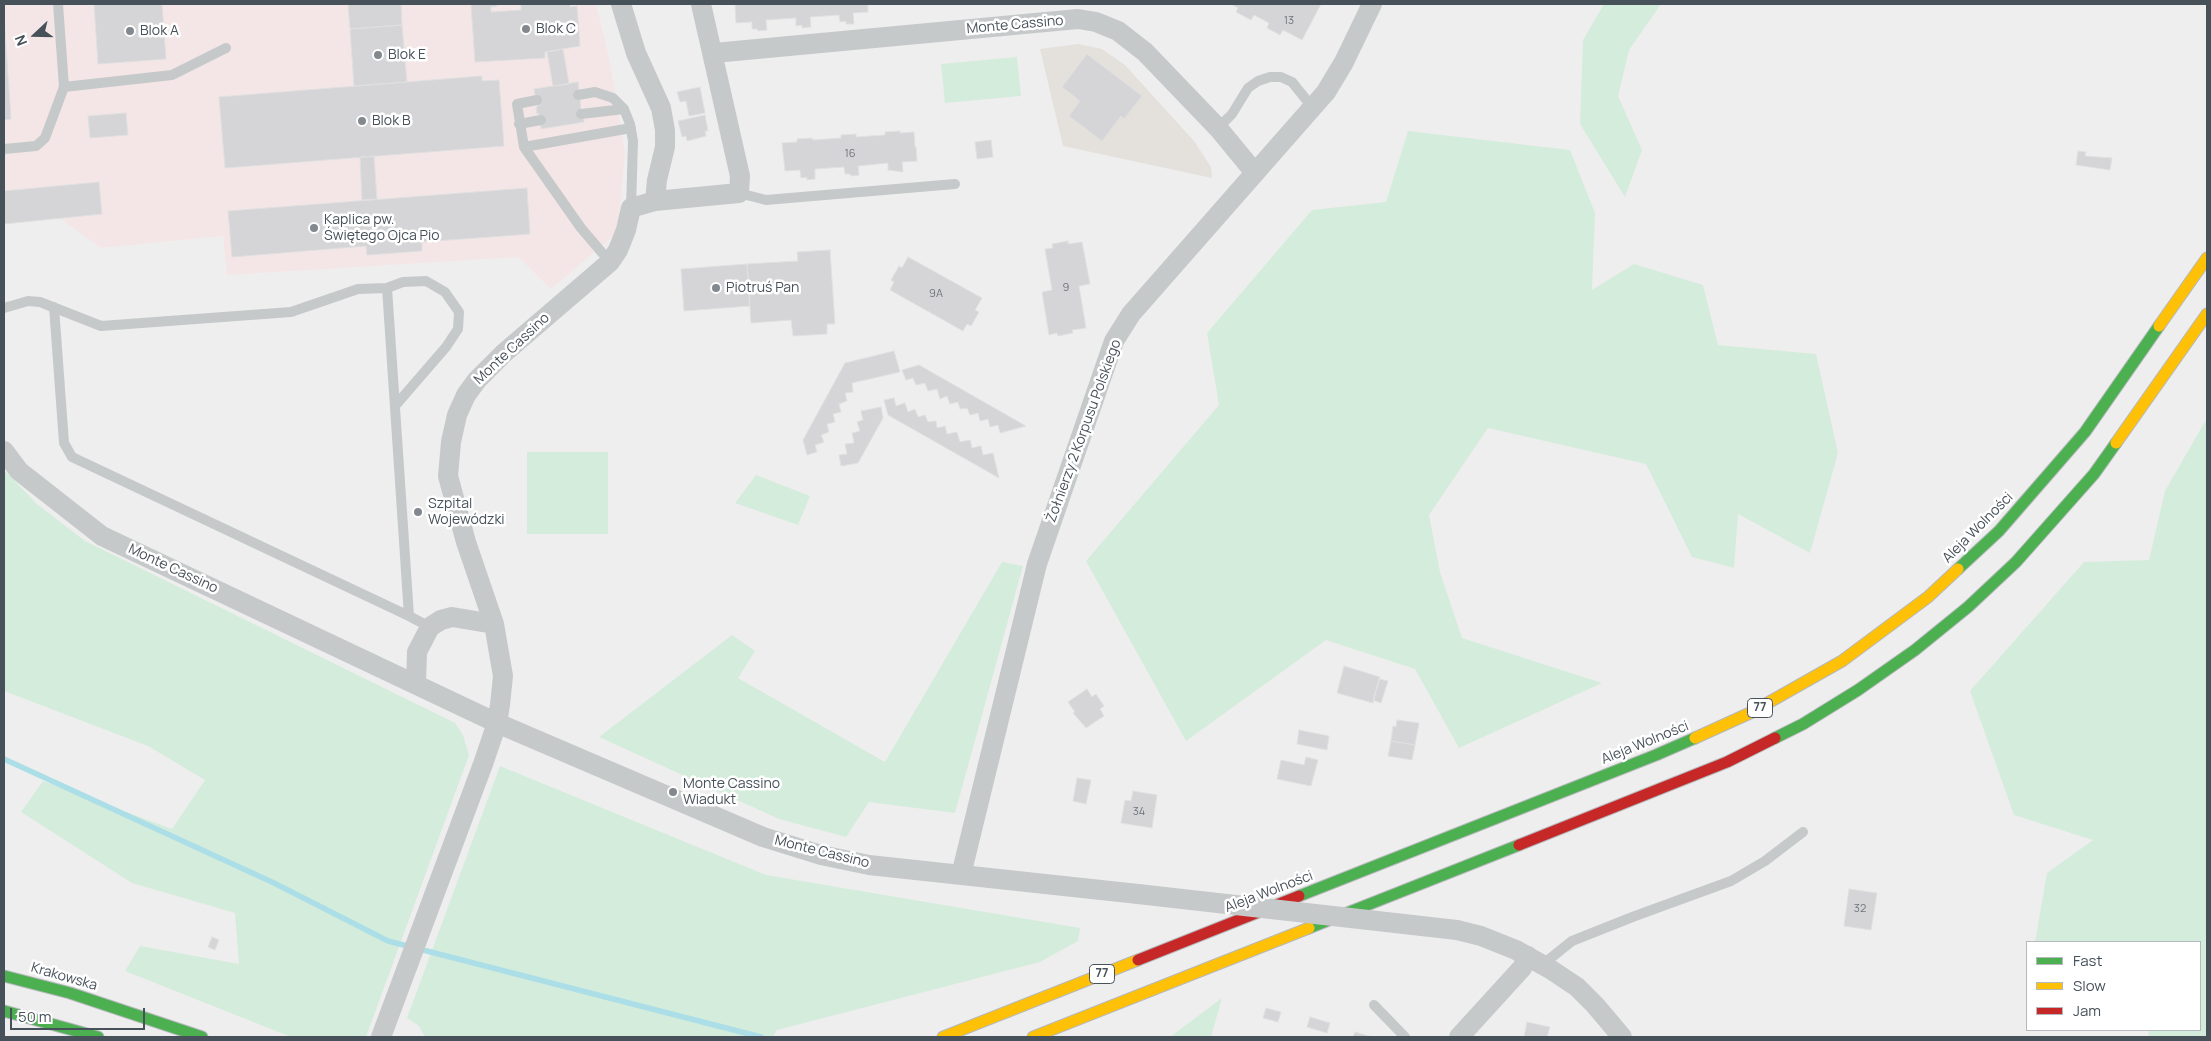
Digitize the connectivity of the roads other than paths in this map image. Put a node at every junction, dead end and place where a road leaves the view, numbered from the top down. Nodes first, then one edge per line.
1 (58, 4) edge
2 (621, 4) edge
3 (701, 4) edge
4 (1372, 4) edge
5 (226, 48) dead end
6 (714, 53) junction
7 (64, 87) junction
8 (578, 94) dead end
9 (537, 100) dead end
10 (1313, 108) junction
11 (624, 109) junction
12 (582, 114) dead end
13 (541, 120) dead end
14 (519, 124) junction
15 (631, 128) junction
16 (1218, 128) junction
17 (524, 147) junction
18 (4, 149) edge
19 (1254, 173) junction
20 (955, 184) dead end
21 (739, 193) junction
22 (655, 202) junction
23 (631, 208) junction
24 (2207, 258) edge
25 (610, 262) junction
26 (387, 288) junction
27 (54, 307) junction
28 (4, 308) edge
29 (2207, 314) edge
30 (395, 406) junction
31 (4, 452) edge
32 (409, 616) junction
33 (494, 624) junction
34 (430, 627) junction
35 (416, 684) junction
36 (497, 723) junction
37 (1803, 832) dead end
38 (961, 875) junction
39 (1535, 961) junction
40 (4, 976) edge
41 (1374, 1005) dead end
42 (4, 1011) edge
43 (98, 1037) edge
44 (202, 1037) edge
45 (382, 1037) edge
46 (943, 1037) edge
47 (1033, 1037) edge
48 (1405, 1037) edge
49 (1459, 1037) edge
50 (1622, 1037) edge

1 - 7 lane
2 - 22 street
3 - 6 street
4 - 10 street, Żołnierzy 2 Korpusu Polskiego
5 - 7 lane
6 - 16 street, Monte Cassino
6 - 21 street
7 - 18 lane
8 - 11 lane
9 - 14 lane
10 - 16 lane
10 - 19 street, Żołnierzy 2 Korpusu Polskiego
11 - 12 lane
11 - 15 lane
13 - 14 lane
14 - 17 lane
15 - 17 lane
15 - 23 lane
16 - 19 street, Monte Cassino
17 - 25 lane
19 - 38 street, Żołnierzy 2 Korpusu Polskiego
20 - 21 lane
21 - 22 street
22 - 23 street
23 - 25 street, Monte Cassino
24 - 46 highway, Aleja Wolności / 77
25 - 33 street, Monte Cassino
26 - 27 lane
26 - 30 lane
26 - 30 lane
27 - 28 lane
27 - 32 lane
29 - 47 highway, 77
30 - 32 lane
31 - 35 street, Monte Cassino
32 - 34 lane
33 - 34 street
33 - 36 street, Monte Cassino
34 - 35 street
35 - 36 street, Monte Cassino
36 - 38 street, Monte Cassino
36 - 45 street
37 - 39 lane
38 - 39 street, Monte Cassino, bridge
39 - 49 street
39 - 50 street
40 - 44 highway, Krakowska
41 - 48 lane
42 - 43 highway

